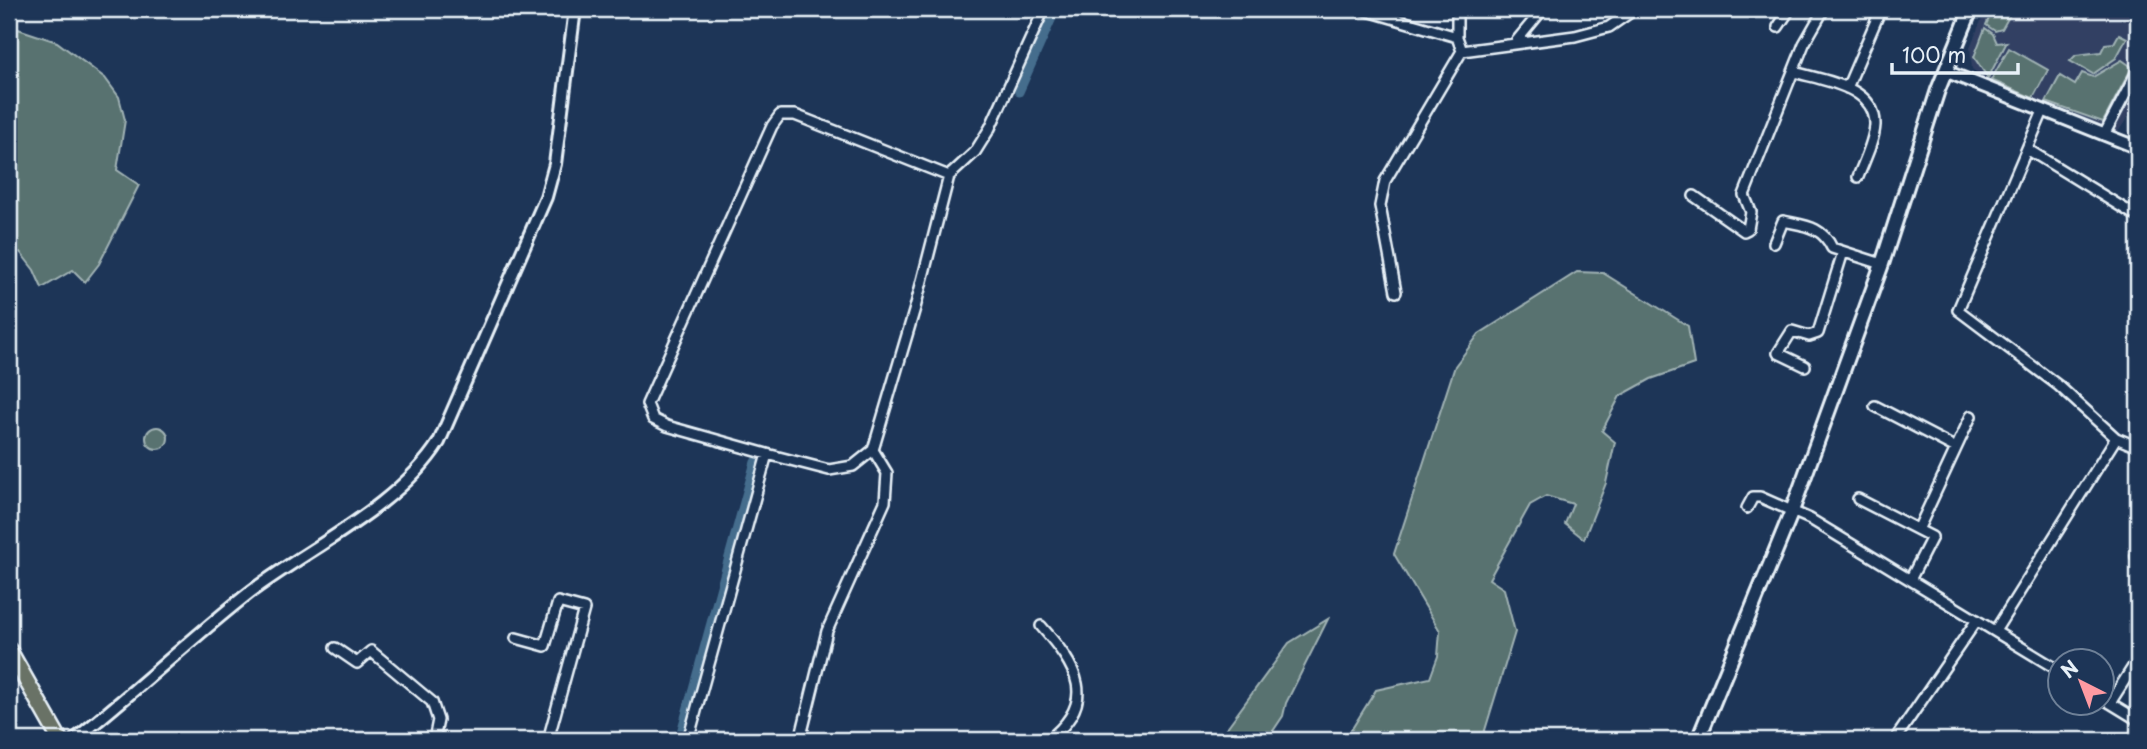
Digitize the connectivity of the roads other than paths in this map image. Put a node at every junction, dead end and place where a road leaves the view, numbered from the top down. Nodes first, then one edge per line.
1 (575, 9) edge
2 (1044, 9) edge
3 (1361, 9) edge
4 (1457, 9) edge
5 (1543, 9) edge
6 (1635, 9) edge
7 (1790, 9) edge
8 (1824, 9) edge
9 (1881, 9) edge
10 (1971, 9) edge
11 (1778, 27) dead end
12 (1457, 37) junction
13 (1514, 44) junction
14 (1462, 51) junction
15 (2138, 70) edge
16 (1945, 71) junction
17 (1794, 72) junction
18 (1847, 88) junction
19 (2043, 111) junction
20 (2104, 135) junction
21 (2138, 148) edge
22 (2027, 149) junction
23 (949, 176) junction
24 (1858, 177) dead end
25 (1693, 196) dead end
26 (2138, 217) edge
27 (1774, 243) dead end
28 (1843, 252) junction
29 (1882, 264) junction
30 (1395, 292) dead end
31 (1805, 366) dead end
32 (1875, 406) dead end
33 (1971, 416) dead end
34 (2116, 438) junction
35 (2138, 447) edge
36 (1956, 448) junction
37 (873, 450) junction
38 (767, 454) junction
39 (1858, 499) dead end
40 (1747, 508) dead end
41 (1792, 511) junction
42 (1918, 530) junction
43 (1911, 578) junction
44 (1977, 620) junction
45 (1041, 626) dead end
46 (1995, 631) junction
47 (516, 638) dead end
48 (335, 648) dead end
49 (9, 650) edge
50 (2138, 659) edge
51 (2046, 662) edge
52 (2116, 687) edge
53 (2116, 706) edge
54 (2138, 720) edge
55 (60, 740) edge
56 (74, 740) edge
57 (433, 740) edge
58 (548, 740) edge
59 (688, 740) edge
60 (800, 740) edge
61 (1048, 740) edge
62 (1698, 740) edge
63 (1899, 740) edge

1 - 56 street
2 - 23 street
3 - 12 street
4 - 12 street
5 - 13 street
6 - 13 street
7 - 11 street
8 - 17 street
9 - 18 street
10 - 16 main road
12 - 14 street
13 - 14 street
14 - 30 street
15 - 20 street
16 - 19 street
16 - 29 main road
17 - 18 street
17 - 25 street
18 - 24 street
19 - 20 street
19 - 22 street
20 - 21 street
22 - 26 street
22 - 34 street
23 - 37 street
23 - 38 street
27 - 28 street
28 - 29 street
28 - 31 street
29 - 41 main road
32 - 36 street
33 - 36 street
34 - 35 street
34 - 46 street
36 - 42 street
37 - 38 street
37 - 60 street
38 - 59 street
39 - 42 street
40 - 41 street
41 - 43 street
41 - 62 main road
42 - 43 street
43 - 44 street
44 - 46 street
44 - 63 street
45 - 61 street
46 - 51 street
47 - 58 street
48 - 57 street
49 - 55 main road
50 - 52 street
53 - 54 street

